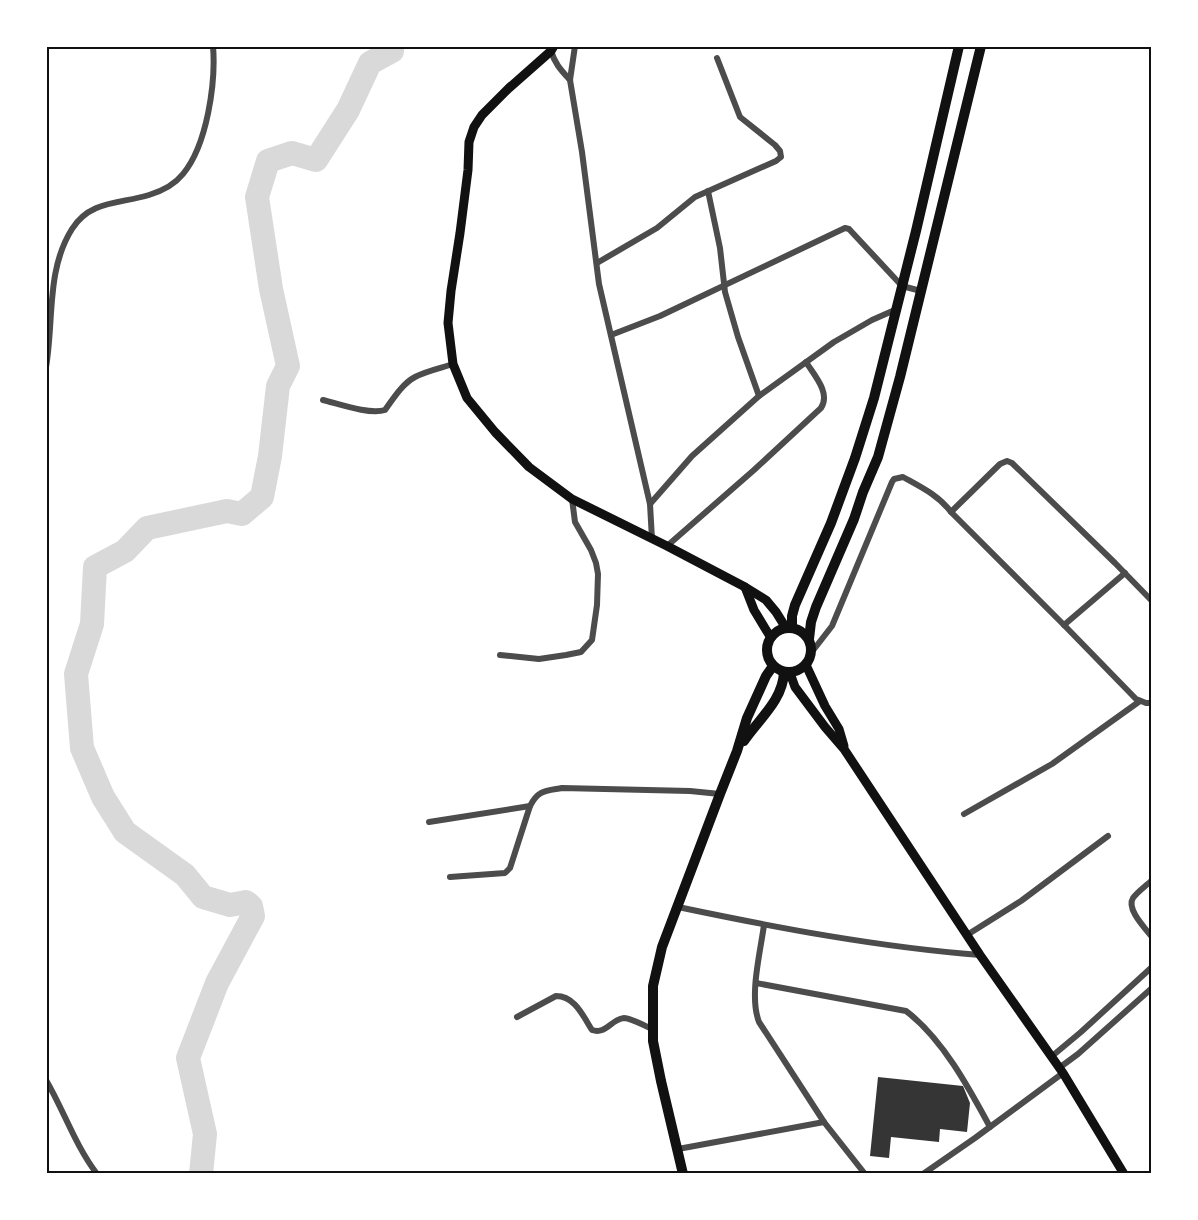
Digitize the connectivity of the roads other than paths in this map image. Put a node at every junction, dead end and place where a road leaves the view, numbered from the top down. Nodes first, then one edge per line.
1 (213, 46) edge
2 (575, 46) edge
3 (959, 46) edge
4 (981, 46) edge
5 (552, 49) edge
6 (717, 58) dead end
7 (570, 80) junction
8 (945, 110) junction
9 (964, 114) junction
10 (708, 191) junction
11 (597, 263) junction
12 (724, 284) junction
13 (902, 286) junction
14 (921, 291) junction
15 (897, 309) junction
16 (611, 335) junction
17 (806, 362) junction
18 (453, 364) junction
19 (46, 367) edge
20 (759, 396) junction
21 (323, 400) dead end
22 (572, 499) junction
23 (650, 504) junction
24 (951, 512) junction
25 (652, 539) junction
26 (667, 546) junction
27 (816, 558) junction
28 (834, 566) junction
29 (1125, 573) junction
30 (745, 587) junction
31 (1152, 601) edge
32 (1064, 625) junction
33 (789, 628) junction
34 (771, 638) junction
35 (809, 639) junction
36 (811, 653) junction
37 (500, 655) dead end
38 (806, 665) junction
39 (773, 666) junction
40 (787, 672) junction
41 (1140, 701) junction
42 (1152, 703) edge
43 (844, 749) junction
44 (737, 751) junction
45 (720, 794) junction
46 (530, 806) junction
47 (964, 814) dead end
48 (429, 822) dead end
49 (1108, 836) dead end
50 (450, 877) dead end
51 (1152, 880) edge
52 (678, 907) junction
53 (764, 925) junction
54 (967, 936) junction
55 (1152, 937) edge
56 (980, 955) junction
57 (1152, 967) edge
58 (756, 983) junction
59 (1152, 987) edge
60 (516, 1017) dead end
61 (652, 1029) junction
62 (1051, 1057) junction
63 (1061, 1070) junction
64 (46, 1080) edge
65 (824, 1122) junction
66 (990, 1127) junction
67 (678, 1149) junction
68 (97, 1173) edge
69 (683, 1173) edge
70 (865, 1173) edge
71 (923, 1173) edge
72 (1124, 1173) edge

1 - 19 street
2 - 7 street
3 - 8 main road
4 - 9 main road
5 - 7 street
5 - 18 main road
6 - 10 street
7 - 11 street
8 - 9 main road
8 - 13 main road
9 - 14 main road
10 - 11 street
10 - 12 street
11 - 16 street
12 - 13 street
12 - 16 street
12 - 20 street
13 - 14 street
13 - 15 main road
14 - 28 main road
15 - 17 street
15 - 27 main road
16 - 23 street
17 - 20 street
17 - 26 street
18 - 21 street
18 - 22 main road
20 - 23 street
22 - 25 main road
22 - 37 street
23 - 25 street
24 - 29 street
24 - 32 street
24 - 36 street
25 - 26 main road
26 - 30 main road
27 - 28 main road
27 - 33 main road
28 - 35 main road
29 - 31 street
29 - 32 street
30 - 33 main road
30 - 34 main road
32 - 41 street
33 - 34 main road
33 - 35 main road
34 - 39 main road
35 - 36 main road
36 - 38 main road
38 - 40 main road
38 - 43 main road
39 - 40 main road
39 - 44 main road
40 - 43 main road
40 - 44 main road
41 - 42 street
41 - 47 street
43 - 54 main road
44 - 45 main road
45 - 46 street
45 - 52 main road
46 - 48 street
46 - 50 street
49 - 54 street
51 - 55 street
52 - 53 street
52 - 61 main road
53 - 56 street
53 - 58 street
54 - 56 main road
56 - 62 main road
57 - 62 street
58 - 65 street
58 - 66 street
59 - 63 street
60 - 61 street
61 - 67 main road
62 - 63 main road
63 - 66 street
63 - 72 main road
64 - 68 street
65 - 67 street
65 - 70 street
66 - 71 street
67 - 69 main road

